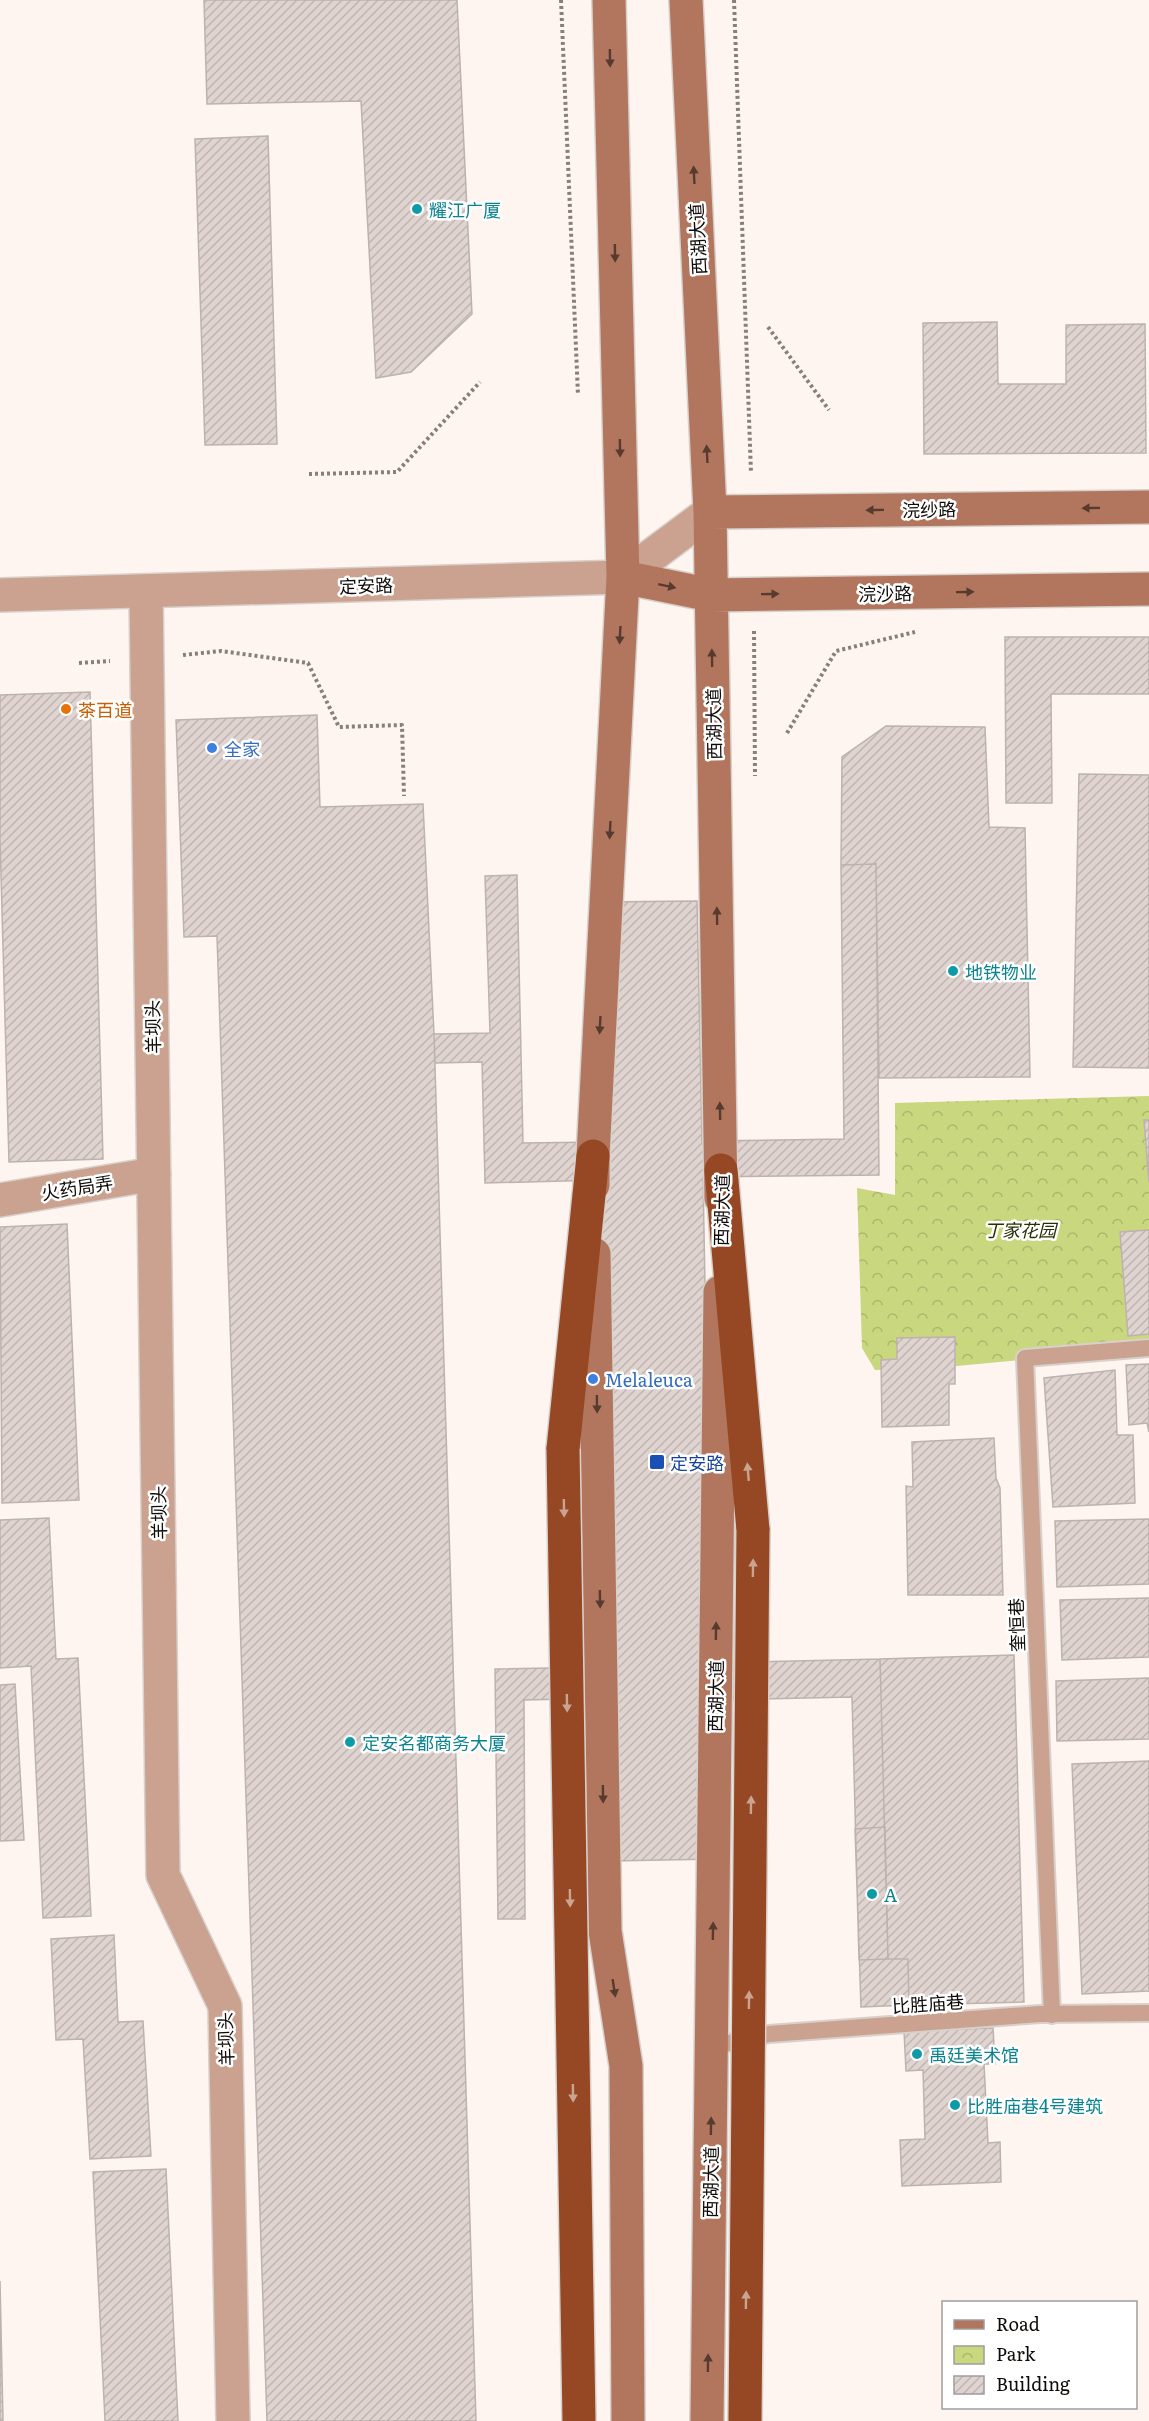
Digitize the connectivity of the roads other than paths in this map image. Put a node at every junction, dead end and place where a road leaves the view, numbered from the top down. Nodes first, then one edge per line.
1 (609, 0) edge
2 (686, 0) edge
3 (1149, 507) edge
4 (710, 512) junction
5 (623, 577) junction
6 (1149, 589) edge
7 (146, 591) junction
8 (0, 594) edge
9 (711, 595) junction
10 (593, 1156) junction
11 (721, 1170) junction
12 (154, 1174) junction
13 (0, 1200) edge
14 (1149, 1348) edge
15 (1149, 2013) edge
16 (1052, 2015) junction
17 (711, 2047) junction
18 (233, 2421) edge
19 (579, 2421) edge
20 (628, 2421) edge
21 (707, 2421) edge
22 (745, 2421) edge

1 -> 5 main road
4 -> 2 main road, 西湖大道
3 -> 4 main road, 浣纱路
4 - 5 street
4 - 9 main road, 西湖大道
5 - 7 street, 定安路
5 -> 9 main road, 浣沙路
5 -> 10 main road
9 -> 6 main road, 浣沙路
7 - 8 street, 定安路
7 - 12 street, 羊坝头
11 -> 9 main road, 西湖大道
10 -> 19 highway, bridge
10 -> 20 main road
17 -> 11 main road, 西湖大道
22 -> 11 highway, bridge
12 - 13 street, 火药局弄
12 - 18 street, 羊坝头
14 - 16 lane, 奎恒巷
15 - 16 lane, 比胜庙巷
16 - 17 lane, 比胜庙巷
21 -> 17 main road, 西湖大道

